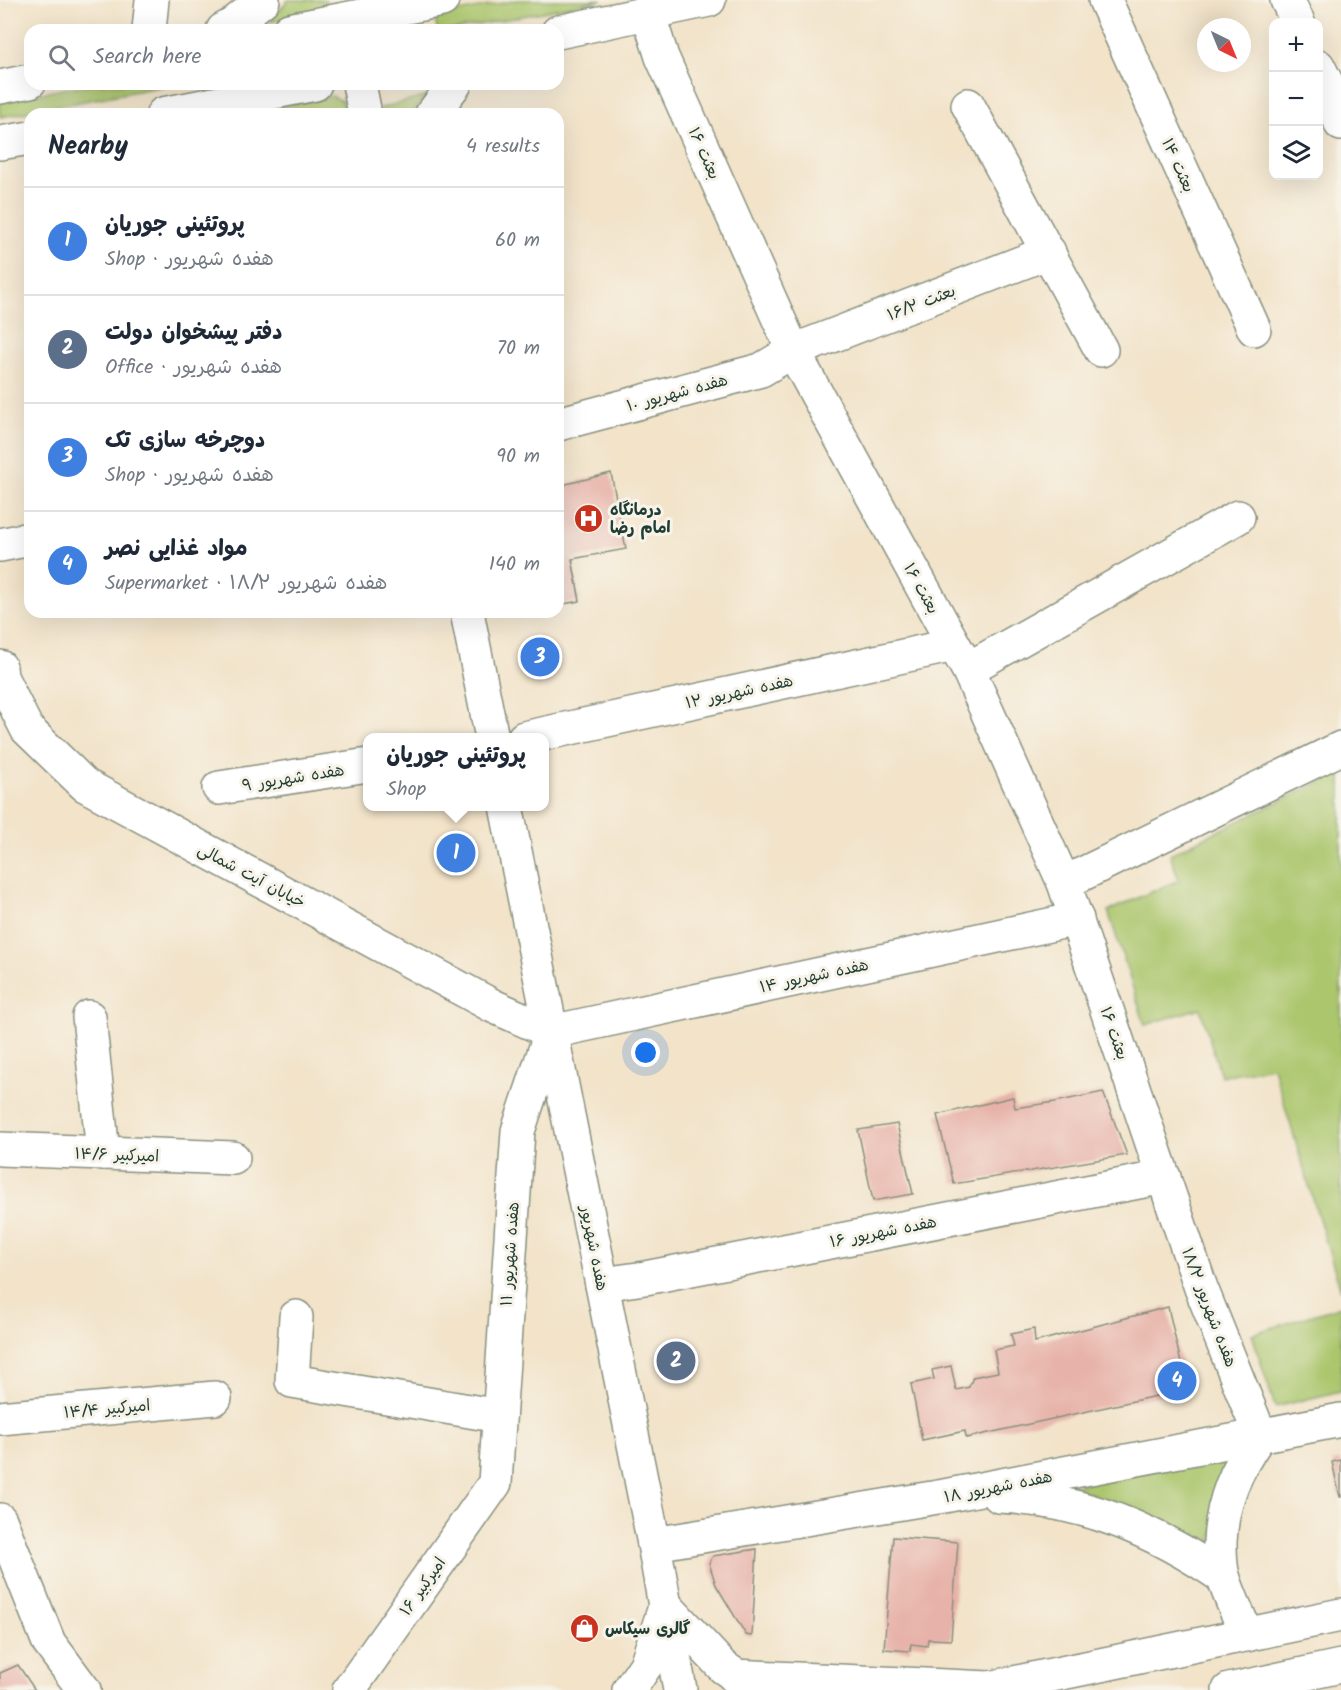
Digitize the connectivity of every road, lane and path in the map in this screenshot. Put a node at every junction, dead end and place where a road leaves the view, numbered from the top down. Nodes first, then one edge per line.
1 (152, 0) edge
2 (263, 0) edge
3 (442, 0) edge
4 (709, 0) edge
5 (1105, 0) edge
6 (1287, 0) edge
7 (648, 12) junction
8 (357, 15) edge
9 (1296, 18) edge
10 (150, 24) edge
11 (233, 24) edge
12 (316, 24) edge
13 (564, 31) edge
14 (1321, 72) edge
15 (24, 82) edge
16 (0, 87) edge
17 (296, 90) edge
18 (360, 90) edge
19 (450, 90) edge
20 (181, 102) edge
21 (968, 105) dead end
22 (244, 107) edge
23 (364, 108) edge
24 (437, 108) edge
25 (1341, 124) edge
26 (24, 139) edge
27 (0, 143) edge
28 (1049, 252) junction
29 (1254, 329) dead end
30 (1101, 350) dead end
31 (793, 351) junction
32 (564, 422) edge
33 (1238, 517) dead end
34 (24, 540) edge
35 (0, 545) edge
36 (468, 618) edge
37 (961, 657) junction
38 (0, 674) edge
39 (491, 733) edge
40 (549, 733) edge
41 (1341, 748) edge
42 (363, 766) edge
43 (219, 788) dead end
44 (507, 811) edge
45 (1064, 883) junction
46 (1077, 919) junction
47 (89, 1017) dead end
48 (551, 1032) junction
49 (0, 1149) edge
50 (103, 1153) junction
51 (233, 1158) dead end
52 (1164, 1177) junction
53 (602, 1284) junction
54 (296, 1317) dead end
55 (214, 1398) dead end
56 (500, 1416) junction
57 (0, 1418) edge
58 (1341, 1420) edge
59 (1260, 1435) junction
60 (495, 1483) joint
61 (944, 1496) junction
62 (0, 1520) edge
63 (654, 1544) junction
64 (1223, 1577) junction
65 (665, 1605) junction
66 (1341, 1616) edge
67 (1247, 1635) junction
68 (1341, 1666) edge
69 (746, 1683) edge
70 (985, 1689) edge
71 (1236, 1689) edge
72 (84, 1690) edge
73 (349, 1690) edge
74 (629, 1690) edge
75 (681, 1690) edge

1 - 10 street
2 - 11 street
3 - 8 street
4 - 7 street
5 - 29 street, بعثت ۱۴
6 - 9 street
7 - 13 street
7 - 31 street, بعثت ۱۶
8 - 12 street
14 - 25 street
15 - 16 street
17 - 22 street
18 - 23 street
19 - 24 street
20 - 22 street
21 - 28 street
26 - 27 street
28 - 30 street
28 - 31 street, بعثت ۱۶/۲
31 - 32 street, هفده شهریور ۱۰
31 - 37 street, بعثت ۱۶
33 - 37 street, هفده شهریور ۱۲
34 - 35 street
36 - 39 street
37 - 40 street, هفده شهریور ۱۲
37 - 45 street, بعثت ۱۶
38 - 48 street, خیابان آیت شمالی
41 - 45 street
42 - 43 street, هفده شهریور ۹
44 - 48 street, هفده شهریور
45 - 46 street, بعثت ۱۶
46 - 48 street, هفده شهریور ۱۴
46 - 52 street, بعثت ۱۶
47 - 50 street
48 - 53 street, هفده شهریور
48 - 56 street, هفده شهریور ۱۱
49 - 50 street, امیرکبیر ۱۴/۶
50 - 51 street, امیرکبیر ۱۴/۶
52 - 53 street, هفده شهریور ۱۶
52 - 59 street, هفده شهریور ۱۸/۲
53 - 63 street, هفده شهریور
54 - 56 street
55 - 57 street, امیرکبیر ۱۴/۴
56 - 60 street, هفده شهریور ۱۱
58 - 59 street, هفده شهریور ۱۸
59 - 61 street, هفده شهریور ۱۸
59 - 64 street
60 - 73 street, امیرکبیر ۱۶
61 - 63 street, هفده شهریور ۱۸
61 - 64 street
62 - 72 street
63 - 65 street, هفده شهریور
64 - 67 street
65 - 69 street
65 - 74 street
65 - 75 street, هفده شهریور
66 - 67 street
67 - 70 street
68 - 71 street
69 - 70 street

